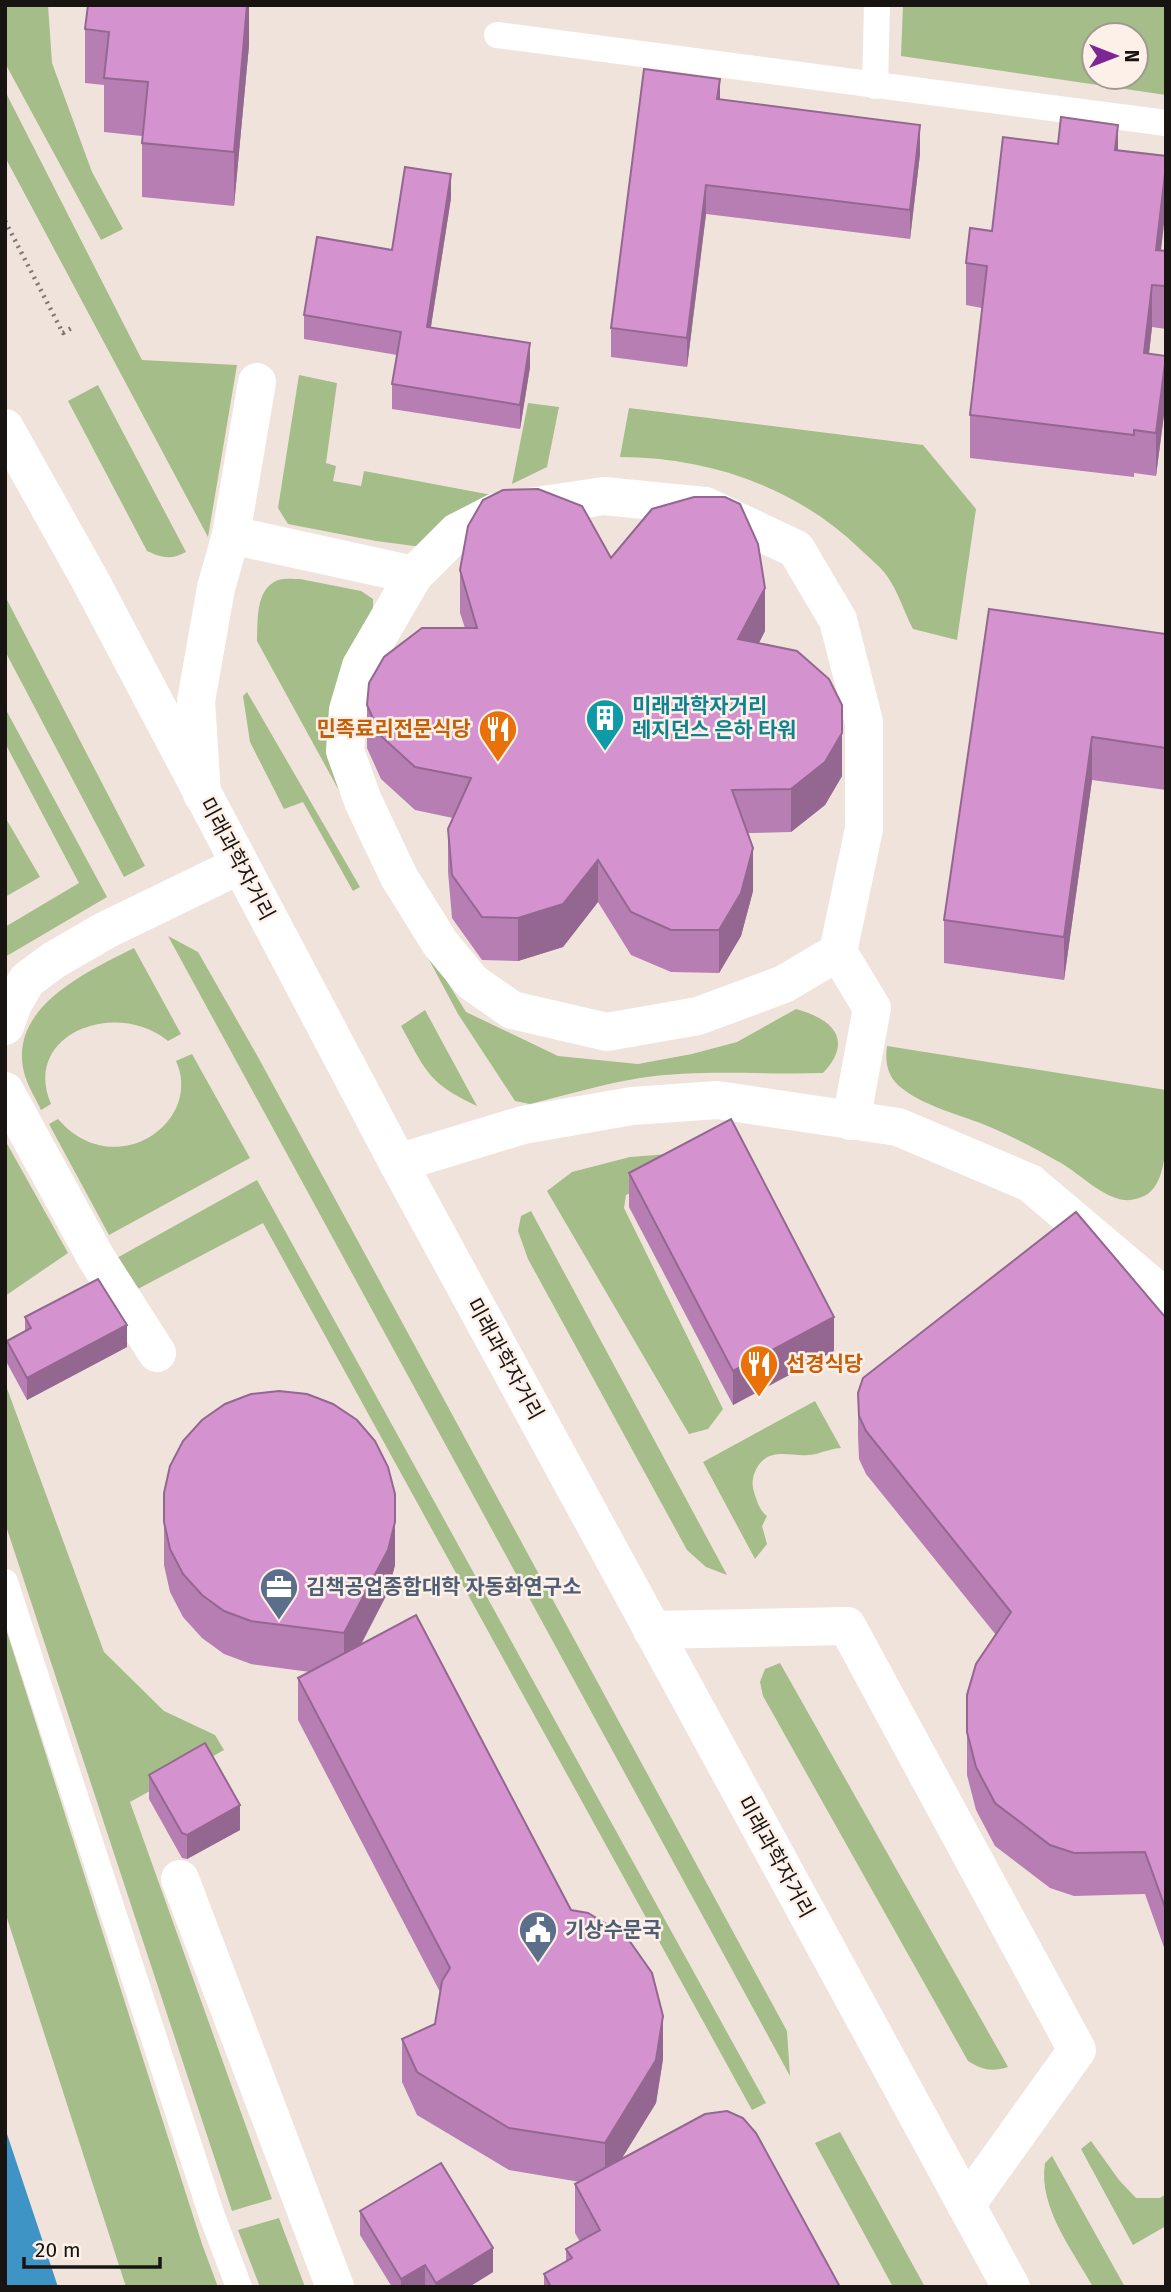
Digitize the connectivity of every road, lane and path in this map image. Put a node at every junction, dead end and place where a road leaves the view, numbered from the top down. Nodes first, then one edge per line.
1 (877, 5) edge
2 (497, 35) dead end
3 (875, 86) junction
4 (1166, 123) edge
5 (5, 221) edge
6 (7, 231) edge
7 (75, 326) dead end
8 (257, 382) dead end
9 (5, 428) edge
10 (231, 536) junction
11 (414, 575) junction
12 (202, 794) junction
13 (240, 865) junction
14 (838, 952) junction
15 (5, 1026) edge
16 (5, 1091) edge
17 (851, 1121) junction
18 (398, 1163) junction
19 (1166, 1298) edge
20 (157, 1353) dead end
21 (5, 1583) edge
22 (652, 1630) junction
23 (180, 1879) dead end
24 (966, 2205) junction
25 (239, 2287) edge
26 (335, 2287) edge
27 (1011, 2287) edge

1 - 3 lane
2 - 3 lane
3 - 4 lane
5 - 6 path
6 - 7 path
8 - 10 street
9 - 12 street, 미래과학자거리
10 - 11 street
10 - 12 street
11 - 14 street
11 - 14 street
12 - 13 street, 미래과학자거리
13 - 15 street
13 - 18 street, 미래과학자거리
14 - 17 street
16 - 20 street
17 - 18 street
17 - 19 street
18 - 22 street, 미래과학자거리
21 - 25 lane
22 - 24 street, 미래과학자거리
22 - 24 street
23 - 26 street
24 - 27 street, 미래과학자거리

